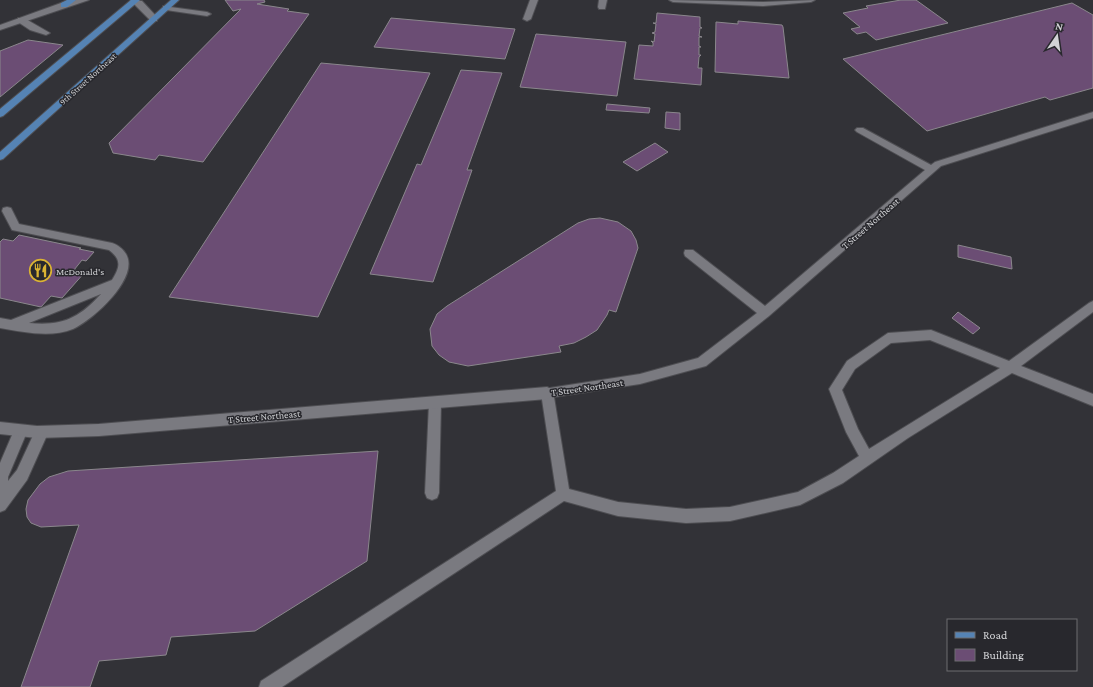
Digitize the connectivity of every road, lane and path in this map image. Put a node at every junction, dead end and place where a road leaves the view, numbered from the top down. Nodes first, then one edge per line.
1 (72, 0) edge
2 (85, 0) edge
3 (135, 0) edge
4 (175, 0) edge
5 (534, 0) edge
6 (673, 0) edge
7 (811, 0) edge
8 (705, 1) edge
9 (793, 1) edge
10 (64, 4) junction
11 (166, 8) junction
12 (207, 14) dead end
13 (154, 19) junction
14 (527, 19) dead end
15 (21, 20) junction
16 (0, 28) edge
17 (46, 33) dead end
18 (0, 114) edge
19 (1093, 114) edge
20 (860, 130) dead end
21 (0, 157) edge
22 (932, 170) junction
23 (8, 211) dead end
24 (689, 253) dead end
25 (116, 283) junction
26 (1093, 306) edge
27 (764, 313) junction
28 (5, 324) edge
29 (1011, 366) junction
30 (547, 393) junction
31 (1093, 400) edge
32 (435, 403) junction
33 (0, 428) edge
34 (20, 432) junction
35 (41, 433) junction
36 (867, 459) junction
37 (432, 493) dead end
38 (563, 494) junction
39 (1, 502) edge
40 (267, 687) edge

1 - 10 main road
2 - 10 street
3 - 13 street
3 - 18 main road
4 - 11 main road, 9th Street Northeast
5 - 14 street
6 - 8 street
7 - 9 street
8 - 9 street
10 - 15 street
11 - 12 street
11 - 13 main road, 9th Street Northeast
13 - 21 main road, 9th Street Northeast
15 - 16 street
15 - 17 street
19 - 22 street, T Street Northeast
20 - 22 street
22 - 27 street, T Street Northeast
23 - 25 street
24 - 27 street
25 - 28 street
25 - 28 street
26 - 29 street
27 - 30 street, T Street Northeast
29 - 31 street
29 - 36 street
29 - 36 street
30 - 32 street, T Street Northeast
30 - 38 street
32 - 35 street, T Street Northeast
32 - 37 street
33 - 34 street, T Street Northeast
34 - 35 street, T Street Northeast
34 - 39 street
35 - 39 street
36 - 38 street
38 - 40 street

